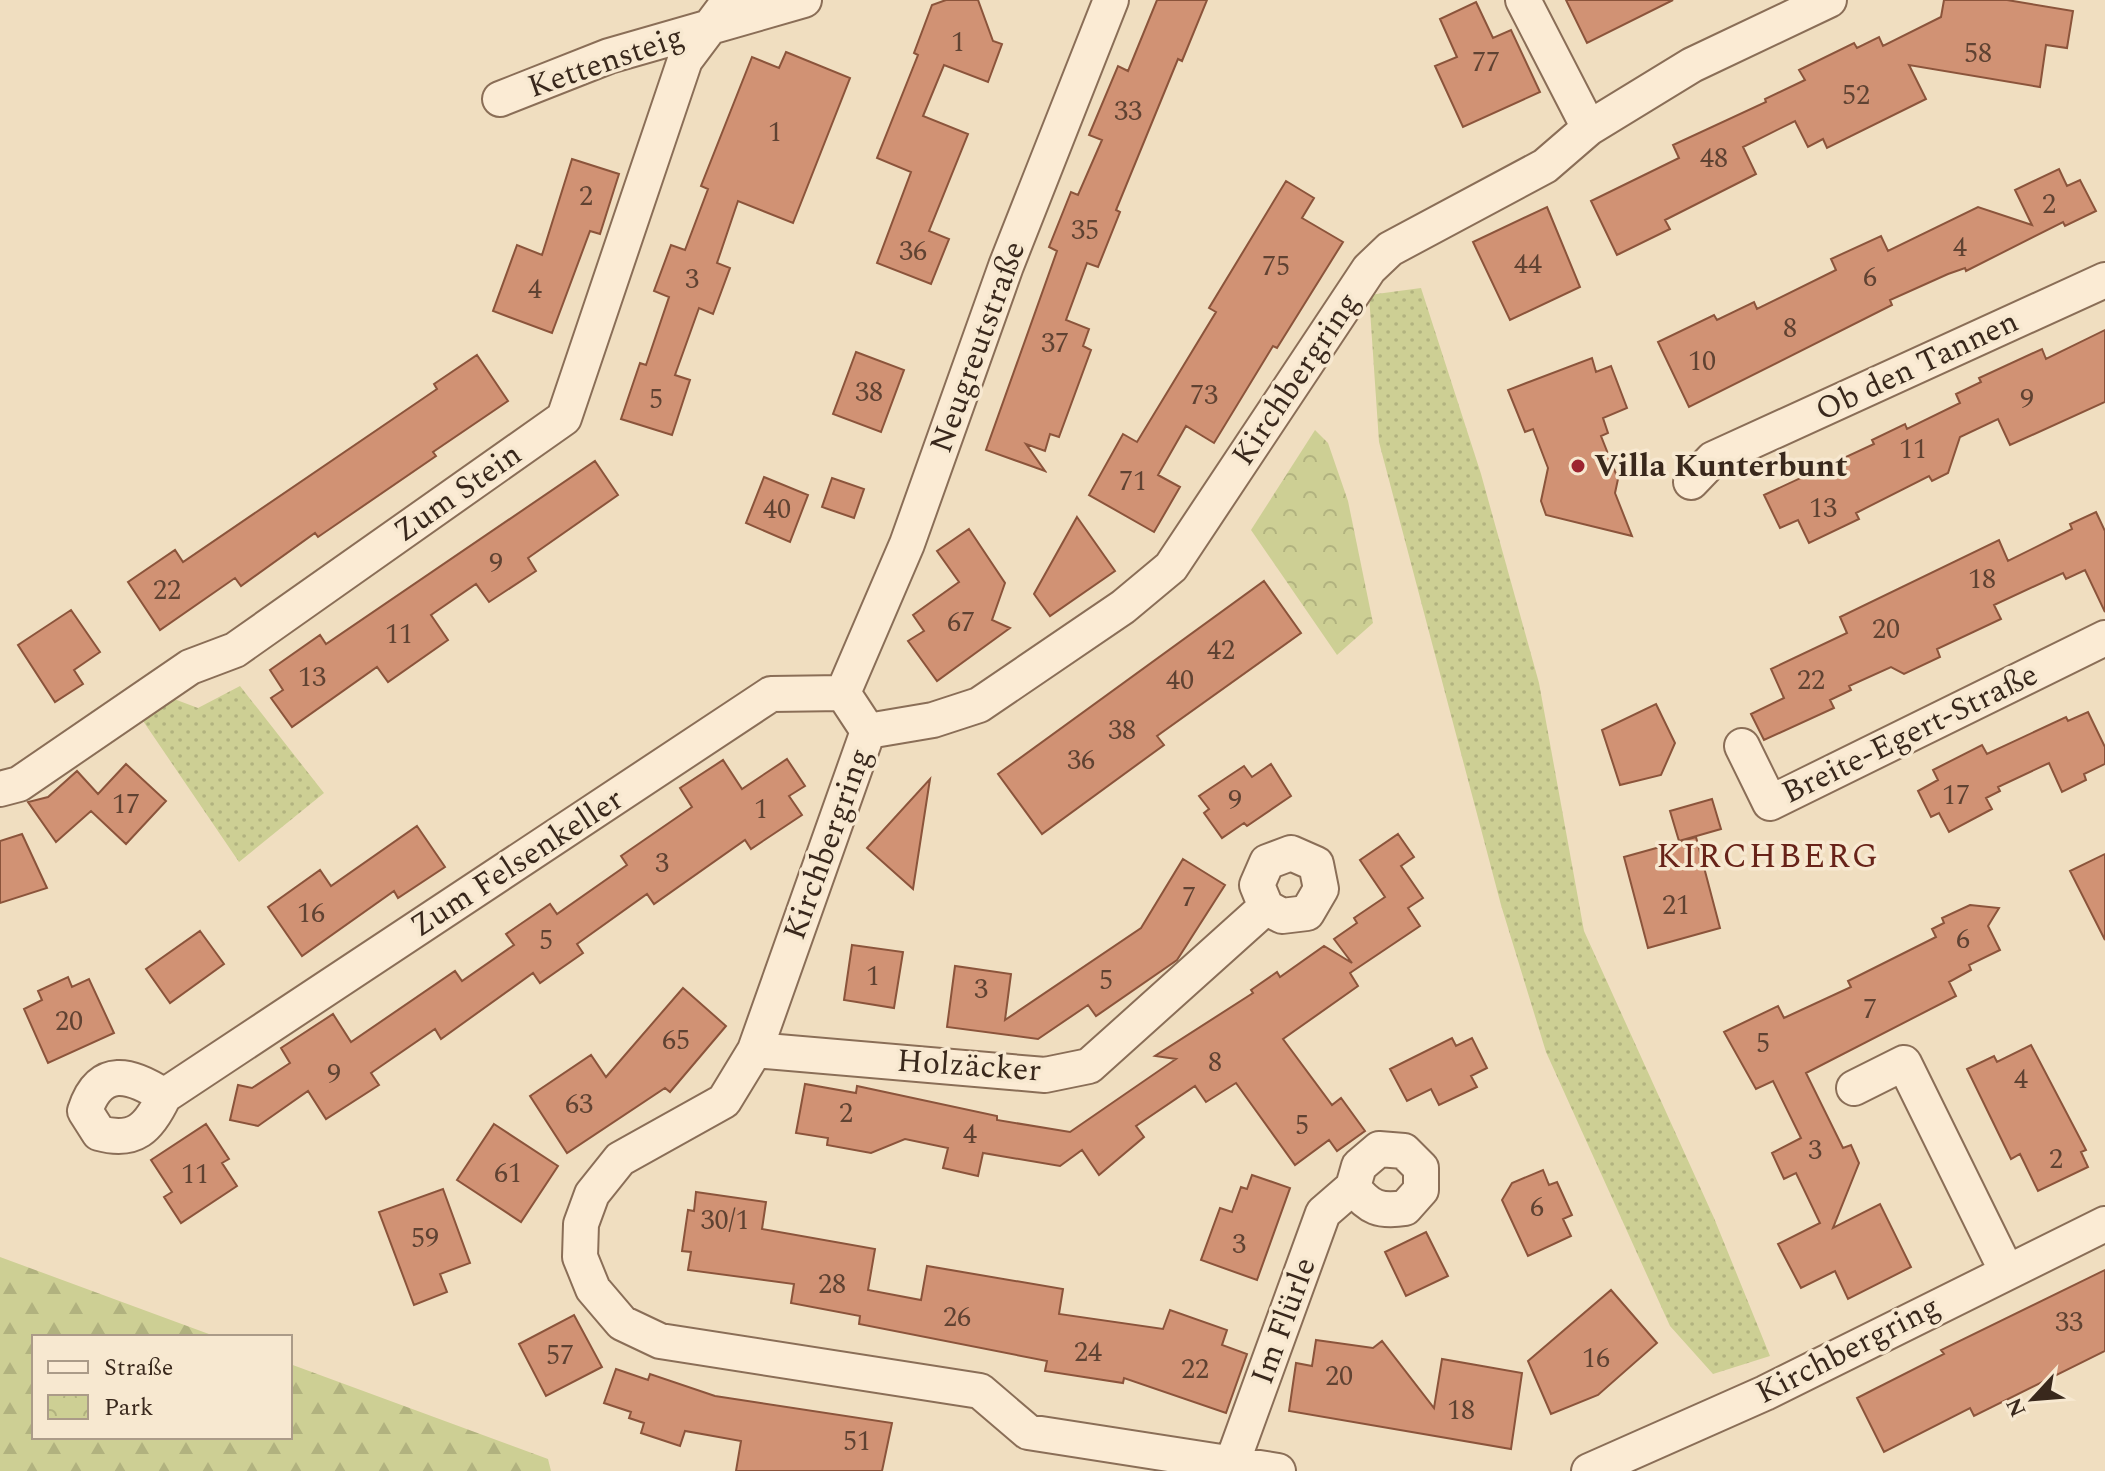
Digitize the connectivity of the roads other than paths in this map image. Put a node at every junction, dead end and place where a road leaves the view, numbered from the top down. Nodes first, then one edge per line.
1 (730, 0) edge
2 (804, 0) edge
3 (1111, 0) edge
4 (1523, 0) edge
5 (1829, 0) edge
6 (708, 28) junction
7 (500, 99) dead end
8 (1589, 128) junction
9 (2105, 280) edge
10 (1691, 482) dead end
11 (2105, 638) edge
12 (843, 693) junction
13 (868, 731) junction
14 (1742, 746) dead end
15 (0, 789) edge
16 (1266, 907) dead end
17 (755, 1050) junction
18 (1854, 1088) dead end
19 (164, 1096) dead end
20 (1353, 1187) dead end
21 (2105, 1224) edge
22 (2006, 1270) junction
23 (1231, 1466) junction
24 (1278, 1471) edge
25 (1589, 1471) edge

1 - 6 street, Zum Stein
2 - 6 street, Kettensteig
3 - 12 street, Neugreutstraße
4 - 8 street
5 - 8 street, Kirchbergring
6 - 7 street, Kettensteig
6 - 15 street, Zum Stein
8 - 13 street, Kirchbergring
9 - 10 street, Ob den Tannen
11 - 14 street, Breite-Egert-Straße
12 - 13 street
12 - 19 street, Zum Felsenkeller
13 - 17 street, Kirchbergring
16 - 17 street, Holzäcker
17 - 23 street, Kirchbergring
18 - 22 street
20 - 23 street, Im Flürle
21 - 22 street, Kirchbergring
22 - 25 street, Kirchbergring
23 - 24 street, Kirchbergring

